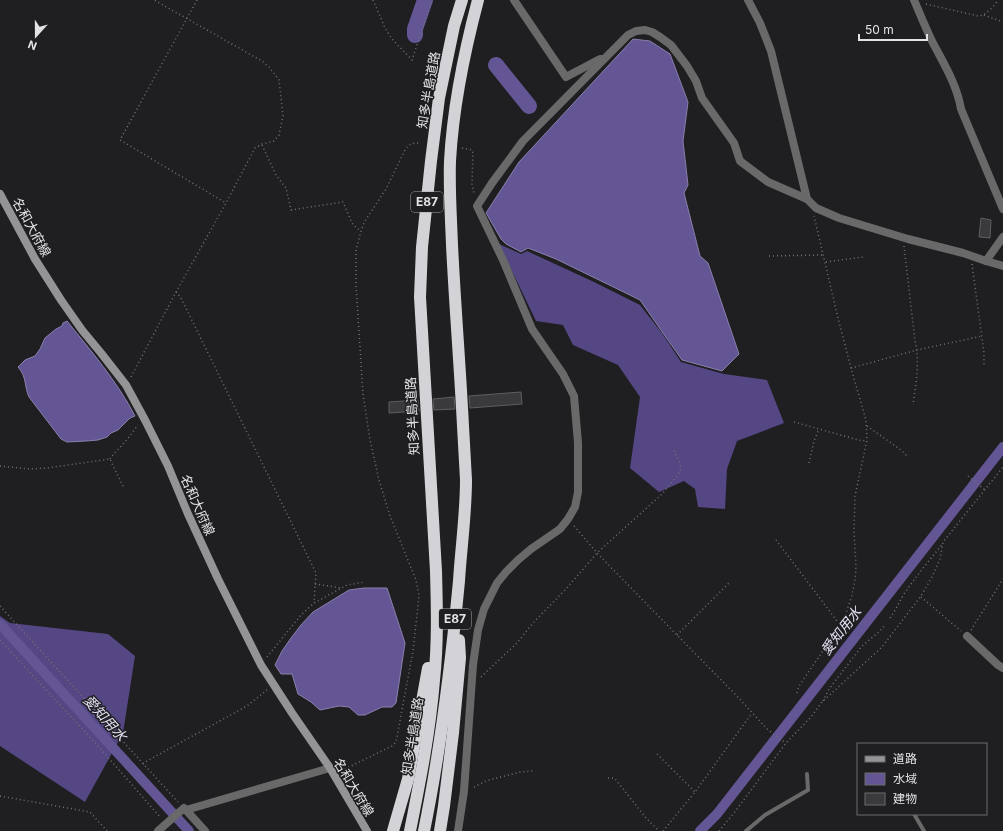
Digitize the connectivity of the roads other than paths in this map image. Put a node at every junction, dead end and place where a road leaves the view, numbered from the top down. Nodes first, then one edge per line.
1 (462, 0) edge
2 (478, 0) edge
3 (514, 0) edge
4 (748, 0) edge
5 (915, 3) edge
6 (605, 58) junction
7 (0, 194) edge
8 (807, 199) junction
9 (1003, 209) edge
10 (1003, 237) edge
11 (986, 261) junction
12 (1003, 266) edge
13 (456, 607) junction
14 (437, 622) junction
15 (967, 636) road end
16 (1003, 668) edge
17 (332, 771) junction
18 (807, 774) dead end
19 (182, 809) road end
20 (915, 815) edge
21 (158, 831) edge
22 (205, 831) edge
23 (367, 831) edge
24 (393, 831) edge
25 (410, 831) edge
26 (424, 831) edge
27 (440, 831) edge
28 (458, 831) edge
29 (746, 831) edge
30 (924, 831) edge

1 - 14 highway, 知多半島道路 / E87
2 - 13 highway, E87
3 - 6 street
4 - 8 street
5 - 9 street
6 - 8 street
6 - 28 street
7 - 17 main road, 名和大府線
8 - 11 street
10 - 11 street
11 - 12 street
13 - 26 highway, E87
13 - 27 highway
14 - 24 highway
14 - 25 highway, 知多半島道路 / E87
15 - 16 street
17 - 22 street
17 - 23 main road, 名和大府線
18 - 29 lane
19 - 21 street
20 - 30 lane

